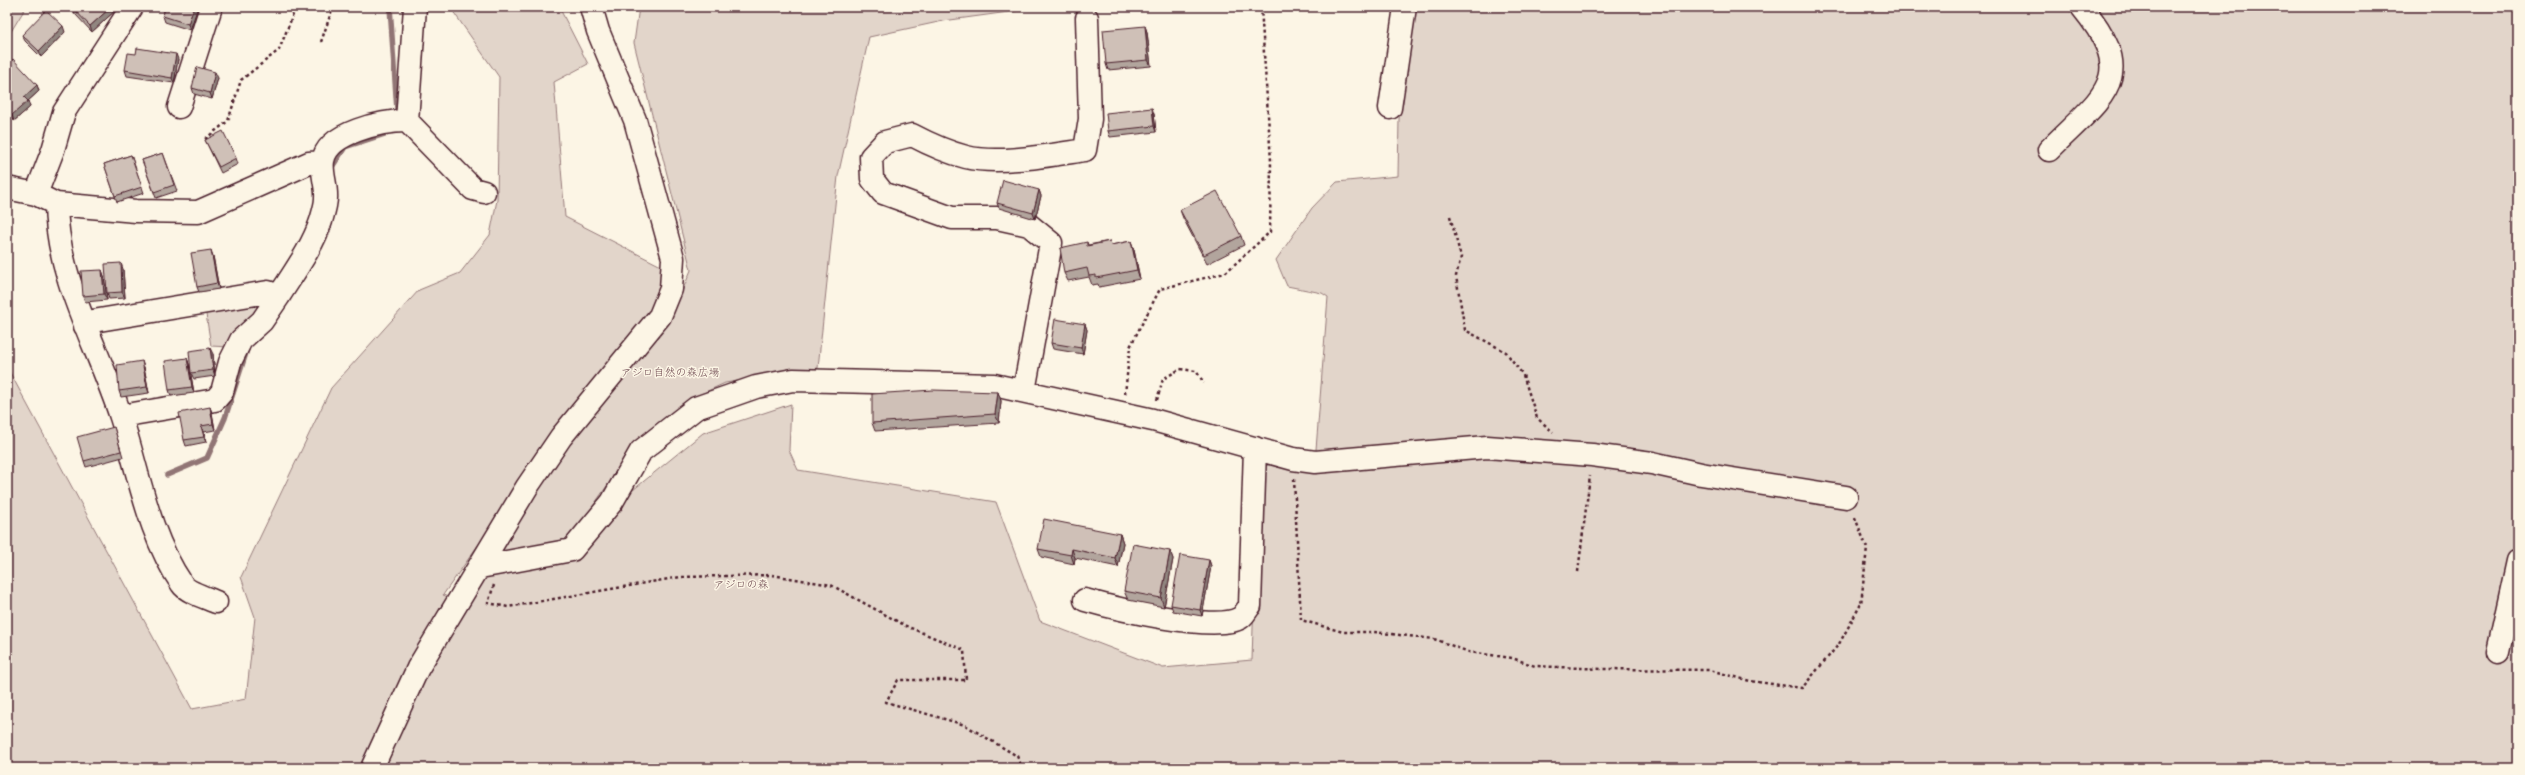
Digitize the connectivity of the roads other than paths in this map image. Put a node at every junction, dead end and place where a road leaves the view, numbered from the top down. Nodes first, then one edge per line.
1 (132, 7) edge
2 (211, 7) edge
3 (414, 7) edge
4 (591, 7) edge
5 (1406, 7) edge
6 (2082, 7) edge
7 (1088, 18) dead end
8 (179, 106) dead end
9 (1390, 108) dead end
10 (407, 121) junction
11 (2049, 150) dead end
12 (322, 162) junction
13 (7, 188) edge
14 (484, 192) dead end
15 (36, 194) junction
16 (56, 204) junction
17 (279, 296) junction
18 (85, 326) junction
19 (1024, 391) junction
20 (120, 416) junction
21 (1255, 448) junction
22 (1846, 497) road end
23 (2518, 561) edge
24 (480, 567) junction
25 (1085, 600) dead end
26 (216, 602) dead end
27 (2498, 652) dead end
28 (372, 768) edge

1 - 15 street
2 - 8 street
3 - 10 street
4 - 24 street
5 - 9 street
6 - 11 street
7 - 19 street
10 - 12 street
10 - 14 street
12 - 16 street
12 - 17 street
13 - 15 street
15 - 16 street
16 - 18 street
17 - 18 street
17 - 20 street
18 - 20 street
19 - 21 street
19 - 24 street
20 - 26 street
21 - 22 street
21 - 25 street
23 - 27 street
24 - 28 street

